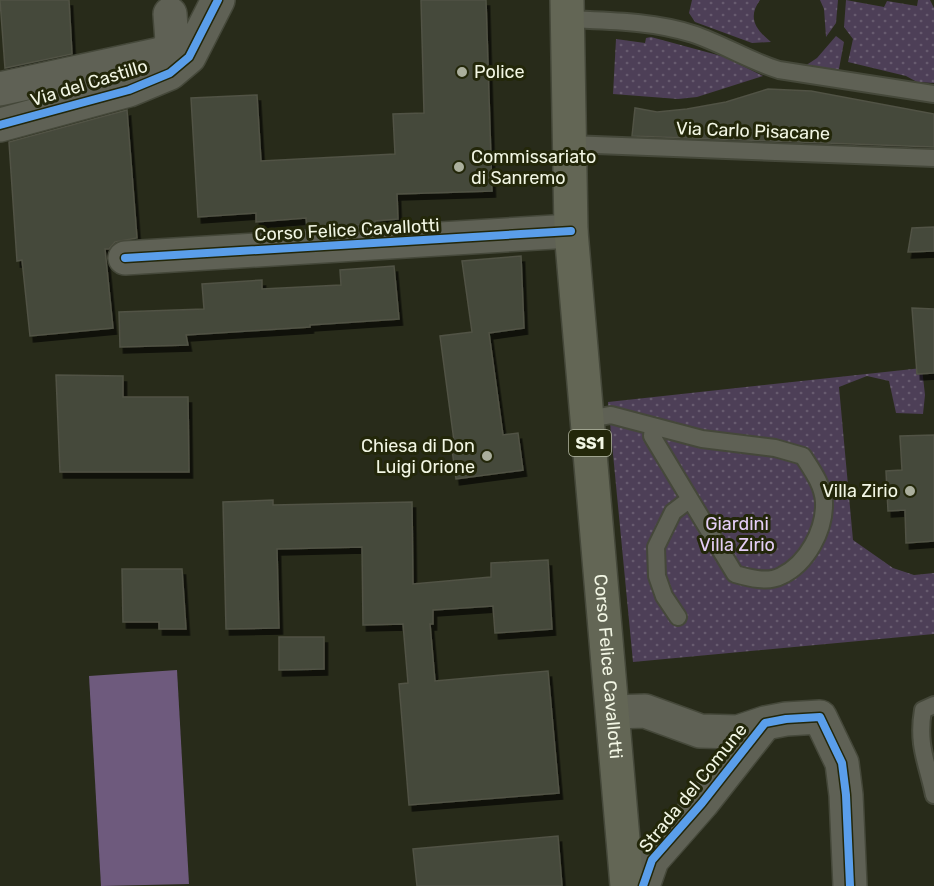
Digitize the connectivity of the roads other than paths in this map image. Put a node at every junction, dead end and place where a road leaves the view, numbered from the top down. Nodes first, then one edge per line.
1 (218, 0) edge
2 (567, 9) edge
3 (170, 14) dead end
4 (0, 89) edge
5 (934, 94) edge
6 (0, 125) edge
7 (570, 144) junction
8 (934, 158) edge
9 (571, 231) junction
10 (125, 258) dead end
11 (588, 419) junction
12 (653, 427) junction
13 (690, 499) junction
14 (678, 616) dead end
15 (934, 705) edge
16 (614, 712) junction
17 (765, 723) junction
18 (934, 795) edge
19 (627, 886) edge
20 (643, 886) edge
21 (850, 886) edge

1 - 6 street, Via del Castillo
2 - 5 lane
2 - 7 main road, Corso Felice Cavallotti / SS1
3 - 4 street
7 - 8 lane, Via Carlo Pisacane
7 - 9 main road, Corso Felice Cavallotti / SS1
9 - 10 street, Corso Felice Cavallotti
9 - 11 main road, Corso Felice Cavallotti / SS1
11 - 12 lane
11 - 16 main road, Corso Felice Cavallotti / SS1
12 - 13 lane
12 - 13 lane
13 - 14 lane
15 - 18 lane
16 - 17 street, Strada del Comune
16 - 19 main road, Corso Felice Cavallotti / SS1
17 - 20 street, Strada del Comune
17 - 21 street, Strada del Comune

